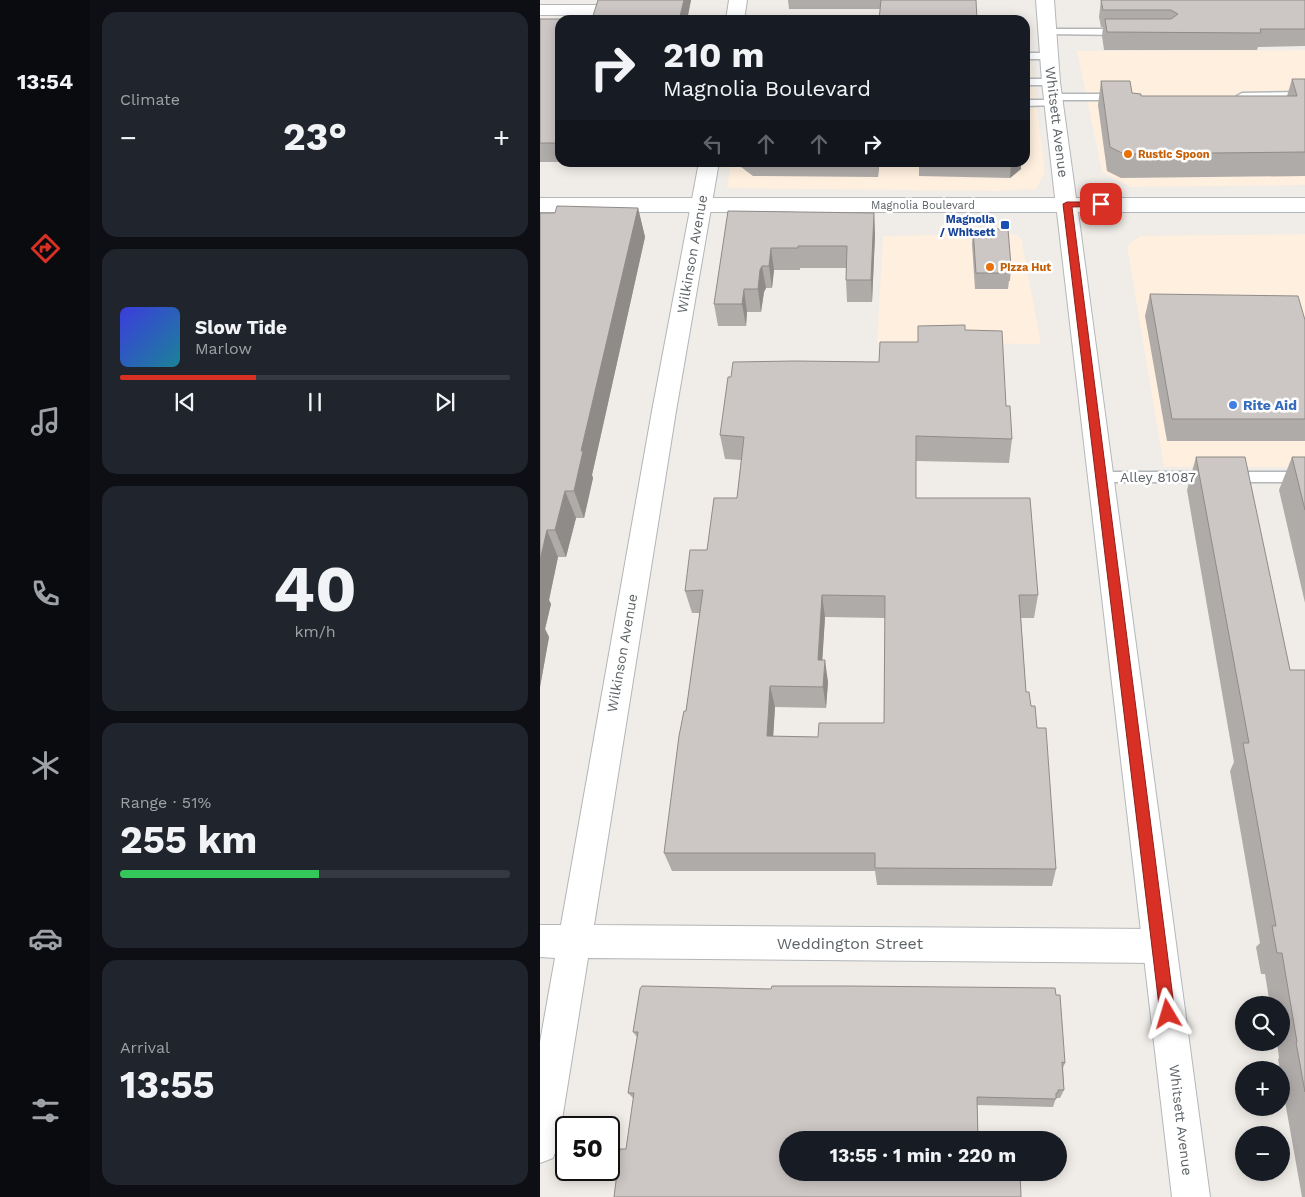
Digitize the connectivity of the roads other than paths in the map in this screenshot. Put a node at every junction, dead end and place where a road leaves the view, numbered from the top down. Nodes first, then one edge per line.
1 (738, 0) edge
2 (1045, 0) edge
3 (540, 10) edge
4 (611, 10) edge
5 (736, 15) edge
6 (1048, 32) junction
7 (1131, 32) edge
8 (1030, 56) edge
9 (1048, 56) junction
10 (1030, 84) edge
11 (1053, 94) junction
12 (1233, 96) edge
13 (1305, 96) edge
14 (1128, 97) edge
15 (1030, 101) edge
16 (708, 167) edge
17 (1067, 204) junction
18 (540, 205) edge
19 (701, 205) junction
20 (1305, 205) edge
21 (1101, 477) junction
22 (1305, 477) edge
23 (540, 941) edge
24 (573, 942) junction
25 (1159, 946) junction
26 (540, 1145) edge
27 (1191, 1197) edge

1 - 5 main road
2 - 6 main road, Whitsett Avenue
3 - 4 main road
6 - 7 lane
6 - 9 main road, Whitsett Avenue
8 - 9 lane
9 - 11 main road, Whitsett Avenue
10 - 11 lane
11 - 14 lane
11 - 15 lane
11 - 17 main road, Whitsett Avenue
12 - 13 lane
16 - 19 main road, Wilkinson Avenue
17 - 19 main road, Magnolia Boulevard
17 - 20 main road, Magnolia Boulevard
17 - 21 main road, Whitsett Avenue
18 - 19 main road, Magnolia Boulevard
19 - 24 main road, Wilkinson Avenue
21 - 22 lane, Alley 81087
21 - 25 main road, Whitsett Avenue
23 - 24 main road, Weddington Street
24 - 25 main road, Weddington Street
24 - 26 main road, Wilkinson Avenue
25 - 27 main road, Whitsett Avenue

